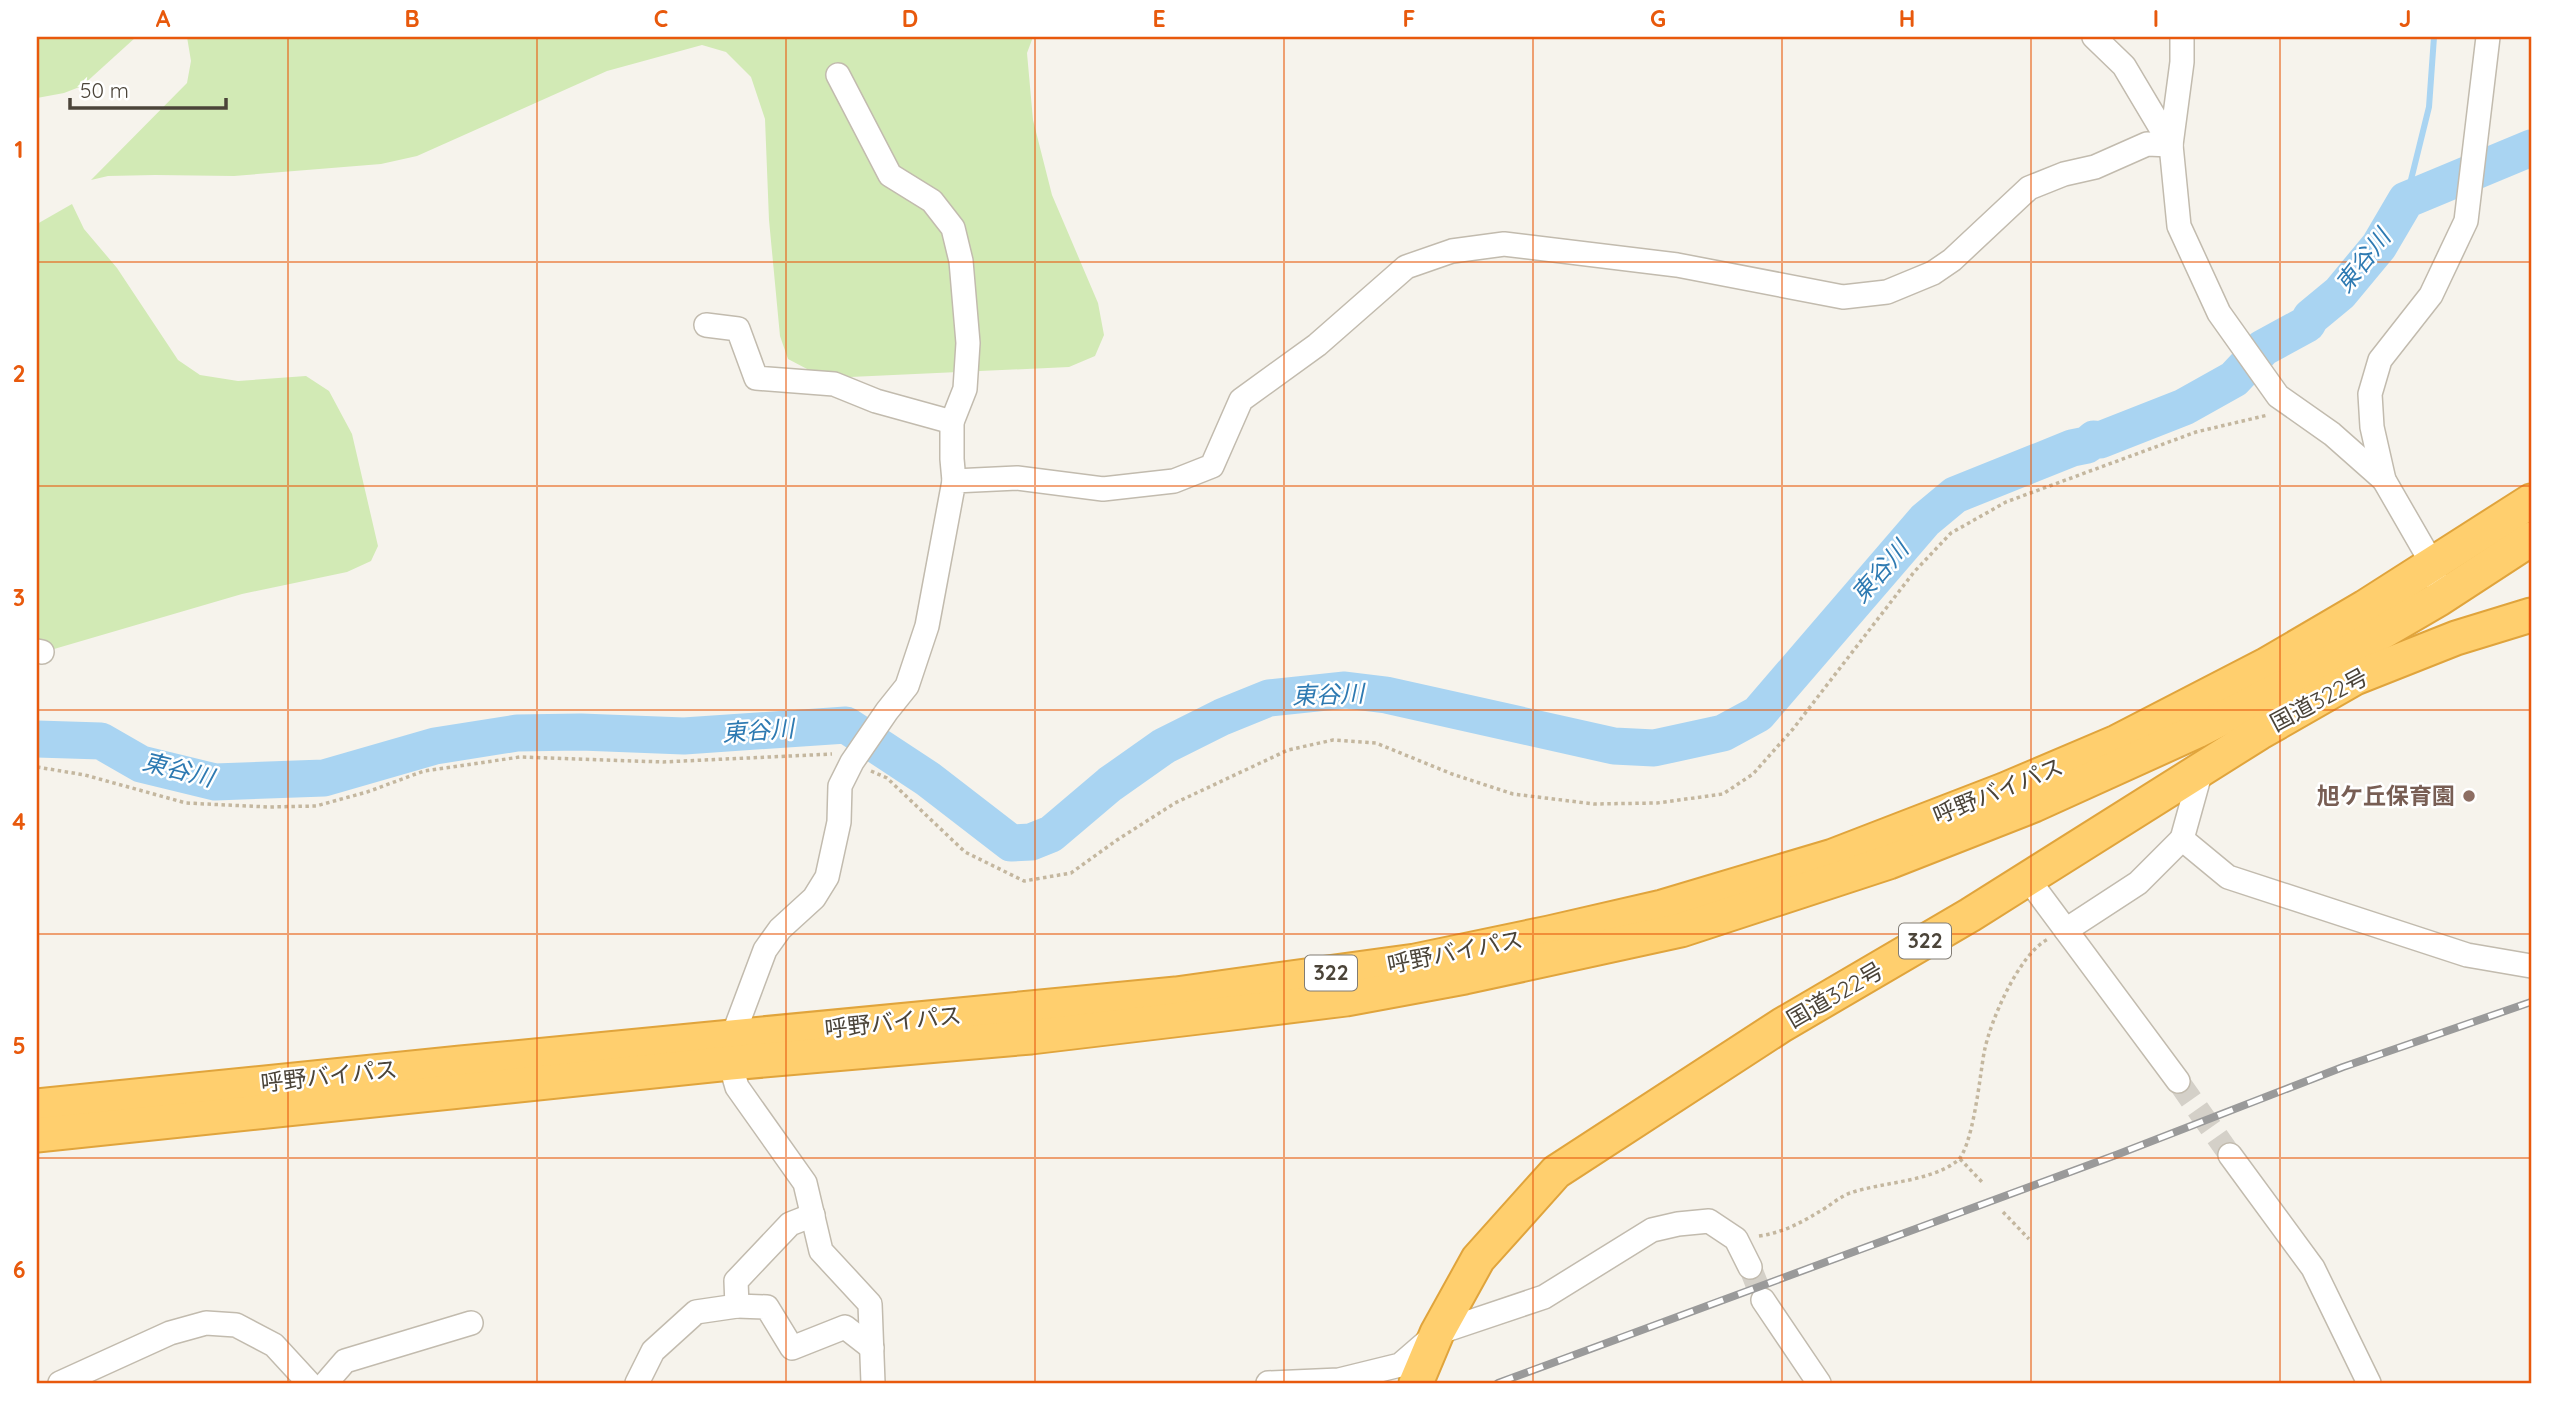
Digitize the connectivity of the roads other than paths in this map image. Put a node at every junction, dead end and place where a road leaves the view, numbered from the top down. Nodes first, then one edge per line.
1 (2094, 37) edge
2 (2182, 37) edge
3 (2488, 37) edge
4 (838, 75) dead end
5 (2171, 145) junction
6 (706, 325) dead end
7 (952, 422) junction
8 (2384, 480) junction
9 (954, 481) junction
10 (2531, 501) edge
11 (2531, 539) edge
12 (2433, 565) junction
13 (2438, 599) junction
14 (2531, 615) edge
15 (2202, 767) junction
16 (2182, 839) junction
17 (2028, 879) junction
18 (2066, 930) junction
19 (2531, 966) edge
20 (731, 1050) junction
21 (2178, 1081) tunnel mouth
22 (37, 1107) edge
23 (37, 1135) edge
24 (2230, 1155) tunnel mouth
25 (813, 1215) junction
26 (1750, 1267) tunnel mouth
27 (1763, 1300) tunnel mouth
28 (737, 1306) junction
29 (471, 1323) dead end
30 (1437, 1333) junction
31 (872, 1348) junction
32 (60, 1383) edge
33 (309, 1383) edge
34 (326, 1383) edge
35 (637, 1383) edge
36 (873, 1383) edge
37 (1268, 1383) edge
38 (1416, 1383) edge
39 (1819, 1383) edge
40 (2369, 1383) edge

1 - 5 street
2 - 5 street
3 - 8 street
4 - 7 street
5 - 8 street
5 - 9 street
6 - 7 street
7 - 9 street
8 - 12 street
9 - 20 street
10 - 12 highway, 呼野バイパス / 322
11 - 13 highway, 呼野バイパス / 322
12 - 13 street
12 - 20 highway, 呼野バイパス / 322
13 - 20 highway, 呼野バイパス / 322
14 - 15 highway, 国道322号 / 322
15 - 16 street
15 - 17 highway, 国道322号 / 322
16 - 18 street
16 - 19 street
17 - 18 street
17 - 30 highway, 国道322号 / 322
18 - 21 street
20 - 22 highway, 呼野バイパス / 322
20 - 23 highway, 呼野バイパス / 322
20 - 25 street
24 - 40 street
25 - 28 street
25 - 31 street
26 - 30 street
27 - 39 street
28 - 31 street
28 - 35 street
29 - 34 street
30 - 37 street
30 - 38 highway, 国道322号 / 322
31 - 36 street
32 - 33 street

